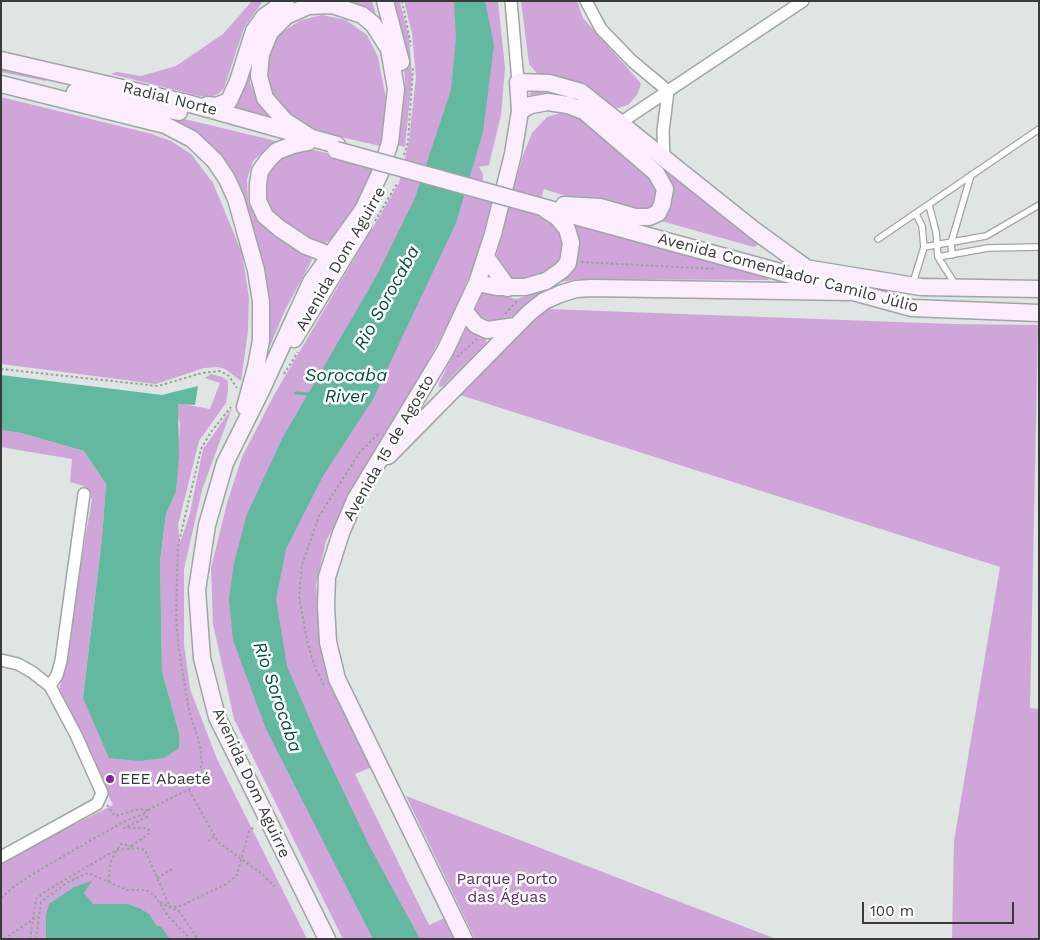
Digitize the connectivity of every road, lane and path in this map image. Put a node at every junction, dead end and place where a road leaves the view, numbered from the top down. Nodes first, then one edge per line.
1 (286, 1) edge
2 (385, 1) edge
3 (402, 1) edge
4 (511, 1) edge
5 (586, 1) edge
6 (803, 1) edge
7 (412, 51) dead end
8 (412, 59) dead end
9 (1, 60) edge
10 (1, 80) edge
11 (1, 84) edge
12 (518, 85) junction
13 (668, 91) junction
14 (187, 103) junction
15 (537, 104) junction
16 (520, 111) junction
17 (620, 122) junction
18 (1039, 129) edge
19 (309, 140) junction
20 (404, 158) dead end
21 (664, 158) junction
22 (400, 174) dead end
23 (971, 176) junction
24 (542, 203) junction
25 (564, 205) junction
26 (929, 205) junction
27 (1039, 205) edge
28 (916, 214) junction
29 (373, 224) dead end
30 (986, 236) junction
31 (878, 239) dead end
32 (951, 243) junction
33 (338, 244) junction
34 (306, 246) junction
35 (937, 246) junction
36 (924, 247) junction
37 (1039, 247) edge
38 (988, 248) junction
39 (952, 255) junction
40 (486, 257) junction
41 (938, 257) junction
42 (327, 259) junction
43 (568, 263) junction
44 (717, 269) dead end
45 (809, 270) junction
46 (477, 283) junction
47 (533, 286) junction
48 (913, 286) junction
49 (508, 288) junction
50 (958, 288) junction
51 (1039, 289) edge
52 (849, 292) junction
53 (464, 310) junction
54 (1039, 313) edge
55 (310, 314) junction
56 (516, 326) junction
57 (487, 330) junction
58 (300, 348) dead end
59 (452, 362) dead end
60 (1, 369) edge
61 (182, 380) dead end
62 (280, 380) dead end
63 (262, 392) junction
64 (385, 426) dead end
65 (225, 464) junction
66 (371, 473) junction
67 (84, 494) dead end
68 (1, 660) edge
69 (50, 686) junction
70 (328, 692) dead end
71 (201, 766) dead end
72 (189, 789) junction
73 (102, 797) junction
74 (148, 810) junction
75 (144, 814) junction
76 (260, 832) dead end
77 (215, 836) junction
78 (208, 841) dead end
79 (132, 846) junction
80 (127, 849) junction
81 (117, 850) junction
82 (1, 857) edge
83 (241, 859) junction
84 (172, 869) dead end
85 (157, 878) junction
86 (109, 882) junction
87 (275, 887) dead end
88 (1, 898) edge
89 (159, 902) junction
90 (170, 907) junction
91 (38, 916) junction
92 (32, 920) junction
93 (4, 939) edge
94 (30, 939) edge
95 (36, 939) edge
96 (190, 939) edge
97 (198, 939) edge
98 (327, 939) edge
99 (464, 939) edge

1 - 14 main road
2 - 55 main road, Avenida Dom Aguirre
3 - 7 path
4 - 12 street, Avenida 15 de Agosto
5 - 13 street
6 - 13 street
8 - 20 path
9 - 14 main road, Radial Norte
10 - 19 main road, Radial Norte
11 - 65 main road
12 - 15 main road
12 - 16 main road, Avenida 15 de Agosto
12 - 17 main road, Avenida Comendador Camilo Júlio
13 - 17 street
13 - 21 street
14 - 19 main road, Radial Norte
15 - 16 main road
15 - 25 main road
16 - 40 main road, Avenida 15 de Agosto
17 - 21 main road, Avenida Comendador Camilo Júlio
18 - 23 lane
19 - 24 main road, Radial Norte, bridge
19 - 33 main road, Avenida Dom Aguirre
19 - 34 main road
21 - 45 main road, Avenida Comendador Camilo Júlio
22 - 29 path
23 - 26 lane
23 - 32 lane
24 - 25 main road, Avenida Comendador Camilo Júlio
24 - 43 main road
24 - 52 main road, Avenida Comendador Camilo Júlio
25 - 45 main road, Avenida Comendador Camilo Júlio
26 - 28 lane
26 - 35 lane
27 - 30 lane
28 - 31 lane
28 - 36 lane
30 - 32 lane
30 - 38 lane
32 - 35 lane
32 - 39 lane
33 - 34 main road
33 - 42 main road, Avenida Dom Aguirre
34 - 42 main road
35 - 36 lane
35 - 41 lane
36 - 48 lane
37 - 38 lane
38 - 39 lane
39 - 41 lane
40 - 46 main road, Avenida 15 de Agosto
40 - 49 main road
41 - 50 lane
42 - 55 main road
42 - 63 main road, Avenida Dom Aguirre
43 - 44 path
43 - 47 main road
45 - 48 main road, Avenida Comendador Camilo Júlio
46 - 49 main road
46 - 53 main road, Avenida 15 de Agosto
47 - 49 main road
47 - 57 path
48 - 50 main road, Avenida Comendador Camilo Júlio
50 - 51 main road, Avenida Comendador Camilo Júlio
52 - 54 main road, Avenida Comendador Camilo Júlio
52 - 56 main road
53 - 57 main road
53 - 66 main road, Avenida 15 de Agosto
55 - 63 main road, Avenida Dom Aguirre
56 - 57 main road
56 - 66 main road
57 - 59 path
58 - 62 path
60 - 61 path
63 - 65 main road, Avenida Dom Aguirre
64 - 70 path
65 - 98 main road, Avenida Dom Aguirre
66 - 99 main road, Avenida 15 de Agosto
67 - 69 street
68 - 69 street
69 - 73 street
71 - 72 path
72 - 74 path
72 - 77 path
73 - 74 path
73 - 82 street
74 - 75 path
75 - 79 path
75 - 88 path
76 - 83 path
77 - 78 path
77 - 83 path
79 - 80 path
79 - 81 path
80 - 81 path
80 - 85 path
81 - 86 path
81 - 92 path
83 - 87 path
83 - 90 path
84 - 85 path
85 - 90 path
86 - 89 path
86 - 91 path
89 - 90 path
89 - 96 path
90 - 97 path
91 - 92 path
91 - 95 path
92 - 93 path
92 - 94 path

